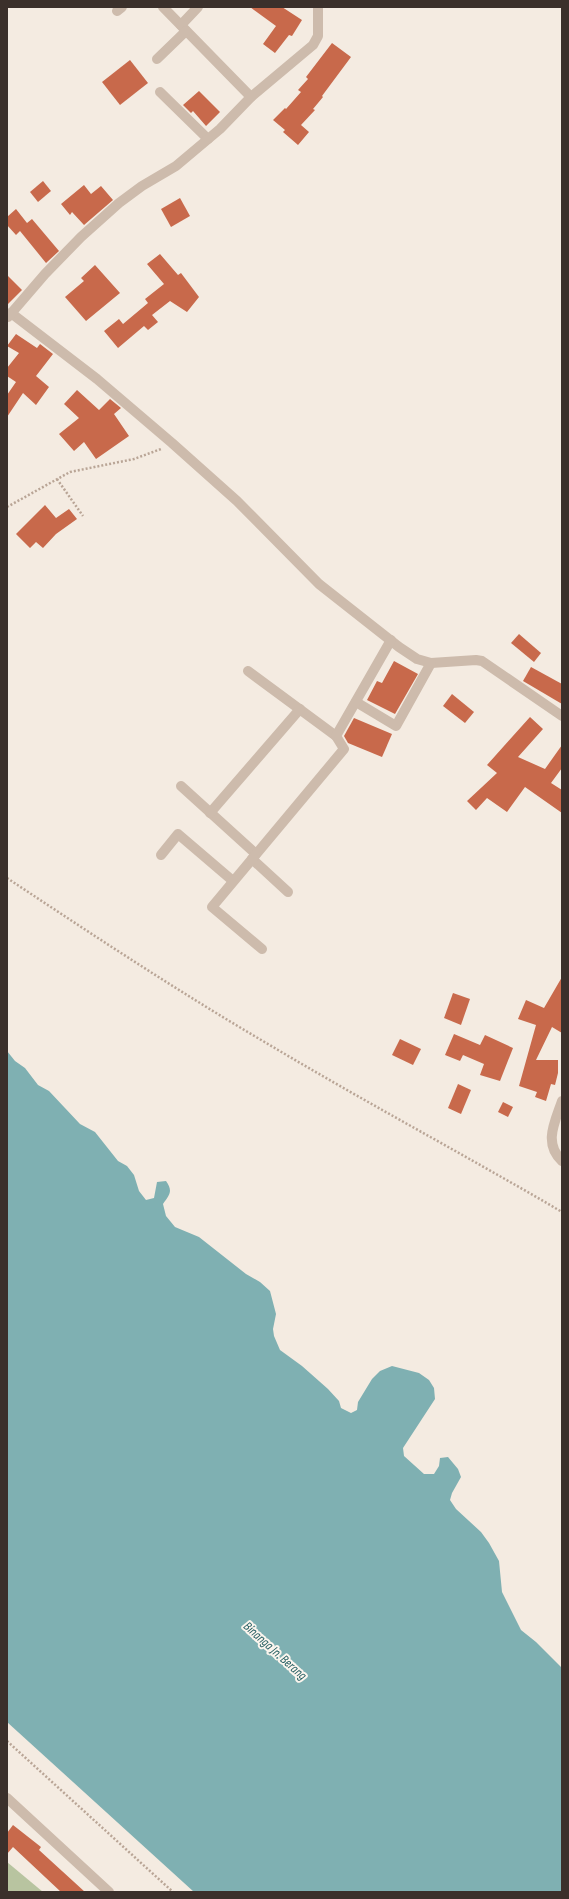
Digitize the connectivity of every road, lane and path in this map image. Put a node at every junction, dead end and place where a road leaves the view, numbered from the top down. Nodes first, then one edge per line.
1 (163, 7) edge
2 (198, 7) edge
3 (318, 7) edge
4 (183, 28) junction
5 (157, 59) dead end
6 (160, 92) dead end
7 (252, 97) junction
8 (208, 139) junction
9 (9, 316) edge
10 (172, 443) junction
11 (57, 479) junction
12 (7, 507) edge
13 (83, 516) dead end
14 (391, 640) junction
15 (431, 663) junction
16 (248, 671) dead end
17 (356, 702) junction
18 (300, 709) junction
19 (562, 716) edge
20 (336, 736) junction
21 (181, 786) dead end
22 (210, 813) junction
23 (161, 855) dead end
24 (254, 857) junction
25 (7, 878) edge
26 (233, 881) junction
27 (288, 892) dead end
28 (262, 949) dead end
29 (562, 1101) edge
30 (562, 1161) edge
31 (562, 1212) edge
32 (7, 1741) edge
33 (7, 1798) edge
34 (109, 1892) edge
35 (173, 1892) edge

1 - 4 street
2 - 4 street
3 - 7 street
4 - 5 street
4 - 7 street
6 - 8 street
7 - 8 street
8 - 9 street
9 - 10 street
10 - 11 path
10 - 14 street
11 - 12 path
11 - 13 path
14 - 15 street
14 - 17 street
15 - 17 street
15 - 19 street
16 - 18 street
17 - 20 street
18 - 20 street
18 - 22 street
20 - 24 street
21 - 22 street
22 - 24 street
23 - 26 street
24 - 26 street
24 - 27 street
25 - 31 path
26 - 28 street
29 - 30 street
32 - 35 path
33 - 34 street

